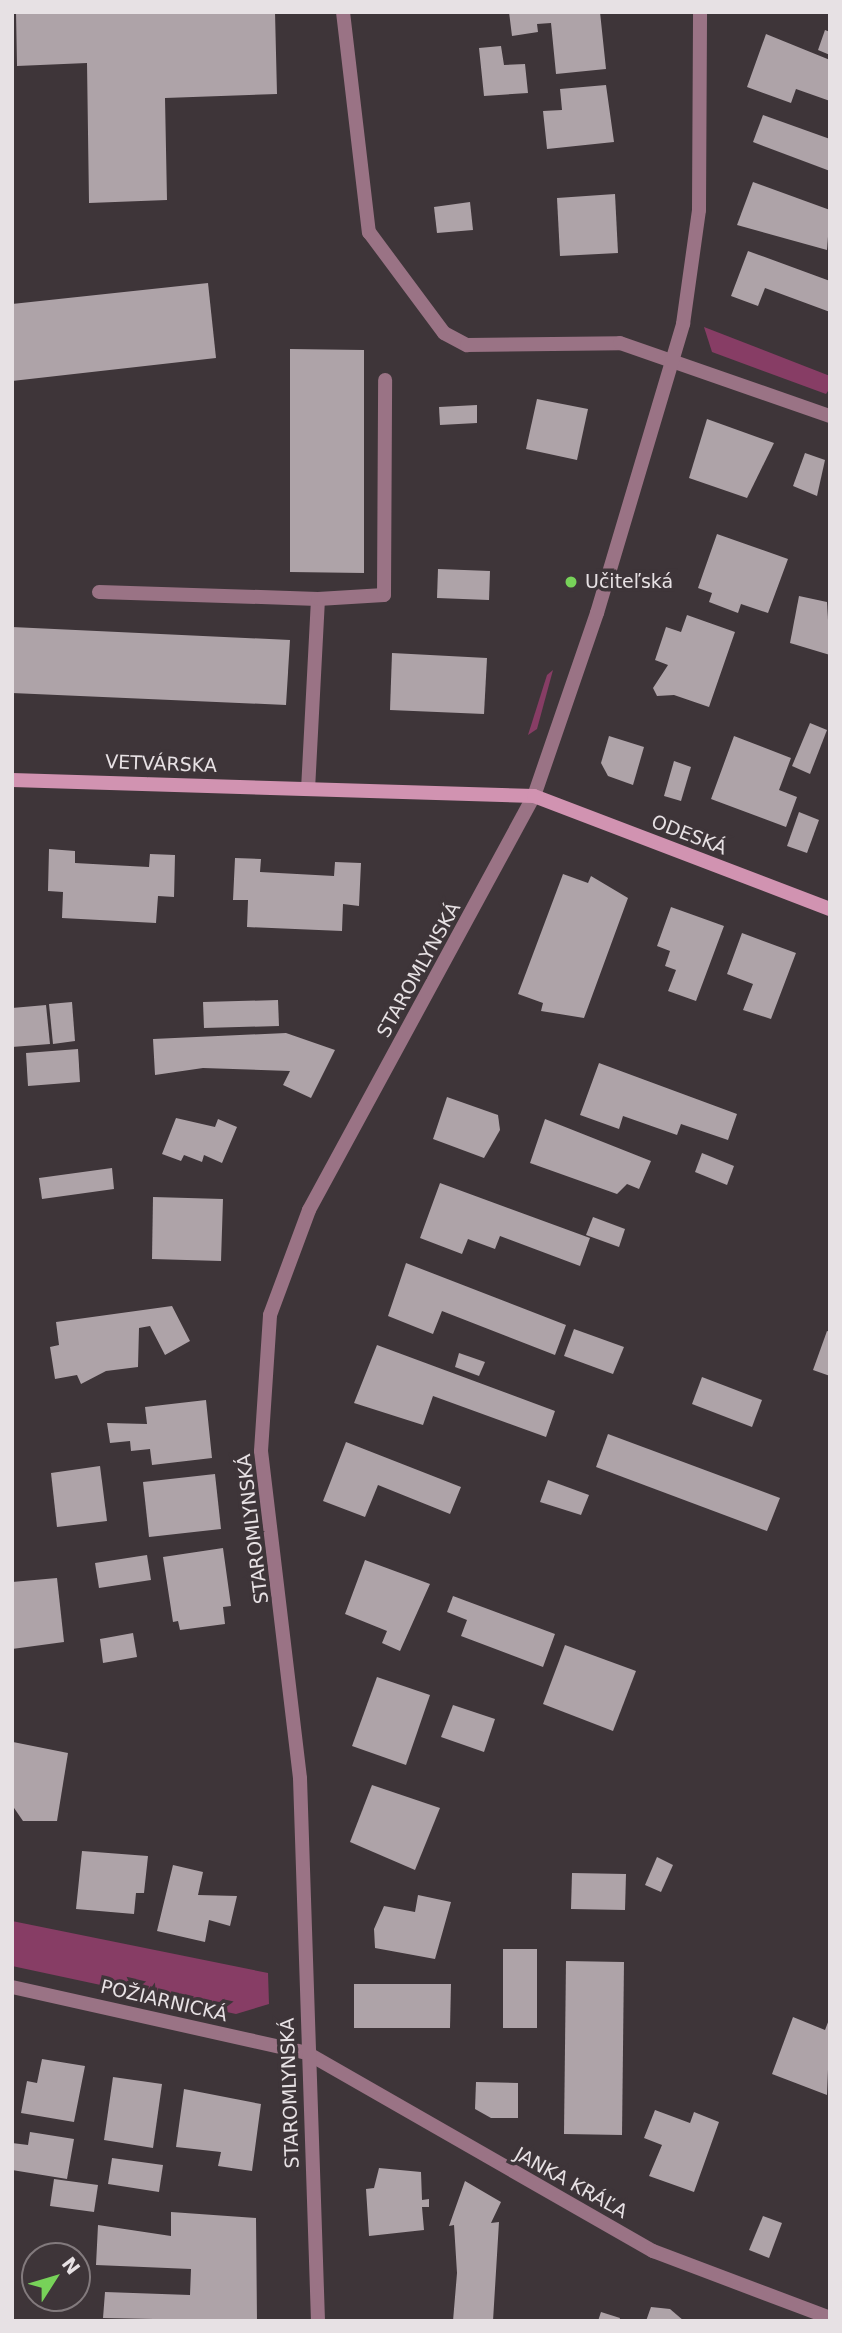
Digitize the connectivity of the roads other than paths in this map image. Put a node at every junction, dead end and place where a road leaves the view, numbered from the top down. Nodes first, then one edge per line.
1 (344, 12) edge
2 (700, 12) edge
3 (674, 361) junction
4 (385, 380) dead end
5 (830, 416) edge
6 (99, 592) dead end
7 (318, 599) junction
8 (12, 780) edge
9 (308, 789) junction
10 (534, 796) junction
11 (830, 909) edge
12 (12, 1987) edge
13 (307, 2053) junction
14 (830, 2318) edge
15 (318, 2321) edge

1 - 3 street
2 - 3 street
3 - 5 street
3 - 10 street
4 - 7 street
6 - 7 street
7 - 9 street
8 - 9 street, VETVÁRSKA
9 - 10 street, VETVÁRSKA
10 - 11 street, ODESKÁ
10 - 13 street, STAROMLYNSKÁ
12 - 13 street, POŽIARNICKÁ
13 - 14 street, JANKA KRÁĽA
13 - 15 street, STAROMLYNSKÁ

